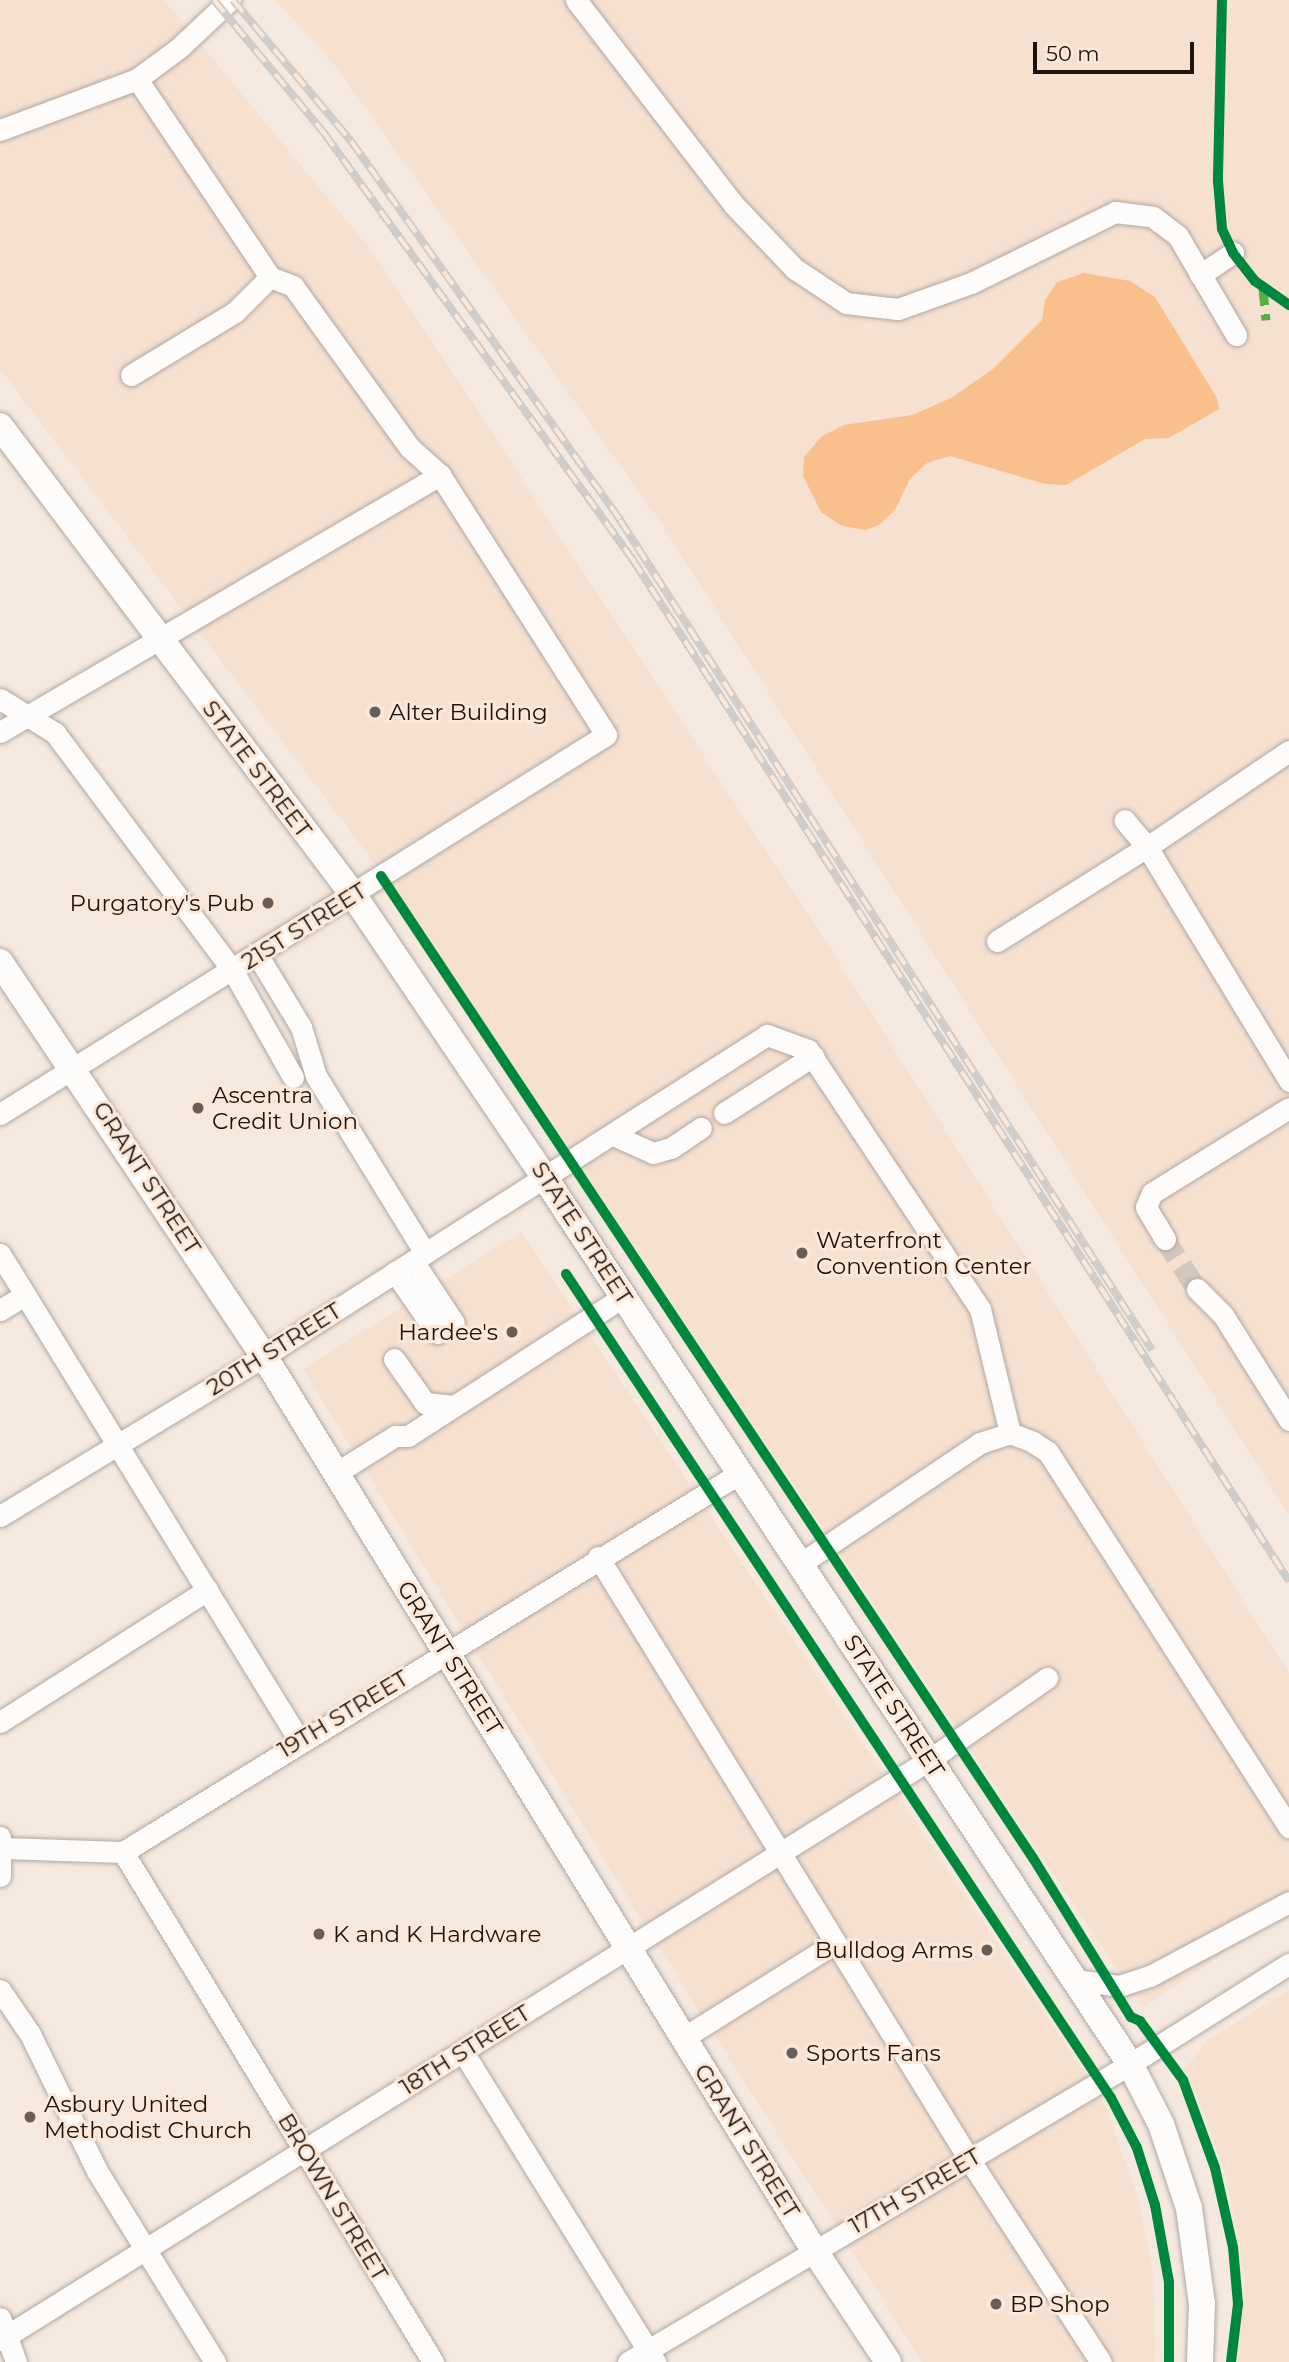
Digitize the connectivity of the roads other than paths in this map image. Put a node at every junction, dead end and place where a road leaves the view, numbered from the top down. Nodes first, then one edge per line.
1 (230, 0) edge
2 (576, 0) edge
3 (137, 79) junction
4 (0, 130) edge
5 (1233, 253) dead end
6 (1200, 275) junction
7 (270, 277) junction
8 (1236, 335) dead end
9 (131, 375) dead end
10 (0, 426) edge
11 (440, 475) junction
12 (159, 639) junction
13 (0, 699) edge
14 (29, 714) junction
15 (0, 732) edge
16 (1289, 751) edge
17 (1124, 820) dead end
18 (1147, 847) junction
19 (354, 896) junction
20 (997, 941) dead end
21 (258, 956) junction
22 (0, 961) edge
23 (233, 971) junction
24 (813, 1056) junction
25 (76, 1069) junction
26 (293, 1077) dead end
27 (1289, 1081) edge
28 (1289, 1108) edge
29 (724, 1113) dead end
30 (0, 1114) edge
31 (701, 1128) dead end
32 (613, 1135) junction
33 (545, 1178) junction
34 (1165, 1239) tunnel mouth
35 (0, 1254) edge
36 (419, 1257) junction
37 (395, 1272) junction
38 (1197, 1289) tunnel mouth
39 (25, 1295) junction
40 (624, 1297) junction
41 (0, 1310) edge
42 (264, 1356) junction
43 (394, 1359) dead end
44 (454, 1406) junction
45 (1289, 1420) edge
46 (1010, 1433) junction
47 (118, 1446) junction
48 (336, 1473) junction
49 (740, 1473) junction
50 (0, 1516) edge
51 (598, 1558) junction
52 (800, 1564) junction
53 (207, 1590) junction
54 (446, 1652) junction
55 (1047, 1678) dead end
56 (0, 1722) edge
57 (299, 1740) junction
58 (929, 1760) junction
59 (1289, 1827) edge
60 (2, 1842) edge
61 (123, 1852) junction
62 (780, 1854) junction
63 (0, 1876) edge
64 (1289, 1902) edge
65 (835, 1943) junction
66 (628, 1948) junction
67 (1289, 1964) edge
68 (1074, 1980) junction
69 (0, 1990) edge
70 (683, 2038) junction
71 (463, 2052) junction
72 (1130, 2064) junction
73 (304, 2151) junction
74 (969, 2159) junction
75 (145, 2250) junction
76 (814, 2250) junction
77 (2, 2332) edge
78 (651, 2356) edge
79 (16, 2362) edge
80 (215, 2362) edge
81 (433, 2362) edge
82 (628, 2362) edge
83 (888, 2362) edge
84 (1101, 2362) edge
85 (1200, 2362) edge

1 - 3 street
2 - 6 street
3 - 4 street
3 - 7 street
5 - 6 street
6 - 8 street
7 - 9 street
7 - 11 street
10 - 12 main road, STATE STREET
11 - 12 street
11 - 19 street, 21ST STREET
12 - 14 street
12 - 19 main road, STATE STREET
13 - 14 street
14 - 15 street
14 - 23 street
16 - 18 street
17 - 18 street
18 - 20 street
18 - 27 street
19 - 21 street, 21ST STREET
19 - 33 main road, STATE STREET
21 - 23 street, 21ST STREET
21 - 36 street
22 - 25 main road, GRANT STREET
23 - 25 street, 21ST STREET
23 - 26 street
24 - 29 street
24 - 32 street, 20TH STREET
24 - 46 street
25 - 30 street, 21ST STREET
25 - 42 main road, GRANT STREET
28 - 34 street
31 - 32 street
32 - 33 street, 20TH STREET
33 - 36 street, 20TH STREET
33 - 40 main road, STATE STREET
35 - 39 street
36 - 37 street, 20TH STREET
36 - 37 street
37 - 42 street, 20TH STREET
38 - 45 street
39 - 41 street
39 - 47 street
40 - 44 street
40 - 49 main road, STATE STREET
42 - 47 street, 20TH STREET
42 - 48 main road, GRANT STREET
43 - 44 street
44 - 48 street
46 - 52 street
46 - 59 street
47 - 50 street, 20TH STREET
47 - 53 street
48 - 54 main road, GRANT STREET
49 - 51 street, 19TH STREET
49 - 52 main road, STATE STREET
51 - 54 street, 19TH STREET
51 - 62 street
52 - 58 main road, STATE STREET
53 - 56 street
53 - 57 street
54 - 57 street, 19TH STREET
54 - 66 main road, GRANT STREET
55 - 58 street, 18TH STREET
57 - 61 street, 19TH STREET
58 - 62 street, 18TH STREET
58 - 68 main road, STATE STREET
60 - 61 street
60 - 63 street
61 - 73 street, BROWN STREET
62 - 65 street
62 - 66 street, 18TH STREET
64 - 68 street
65 - 70 street
65 - 74 street
66 - 70 main road, GRANT STREET
66 - 71 street, 18TH STREET
67 - 72 street, 17TH STREET
68 - 72 main road, STATE STREET
69 - 75 street
70 - 76 main road, GRANT STREET
71 - 73 street, 18TH STREET
71 - 78 street
72 - 74 street, 17TH STREET
72 - 85 main road, STATE STREET
73 - 75 street, 18TH STREET
73 - 81 street, BROWN STREET
74 - 76 street, 17TH STREET
74 - 84 street
75 - 77 street, 18TH STREET
75 - 80 street
76 - 78 street, 17TH STREET
76 - 83 main road, GRANT STREET
77 - 79 street
78 - 82 street, 17TH STREET

